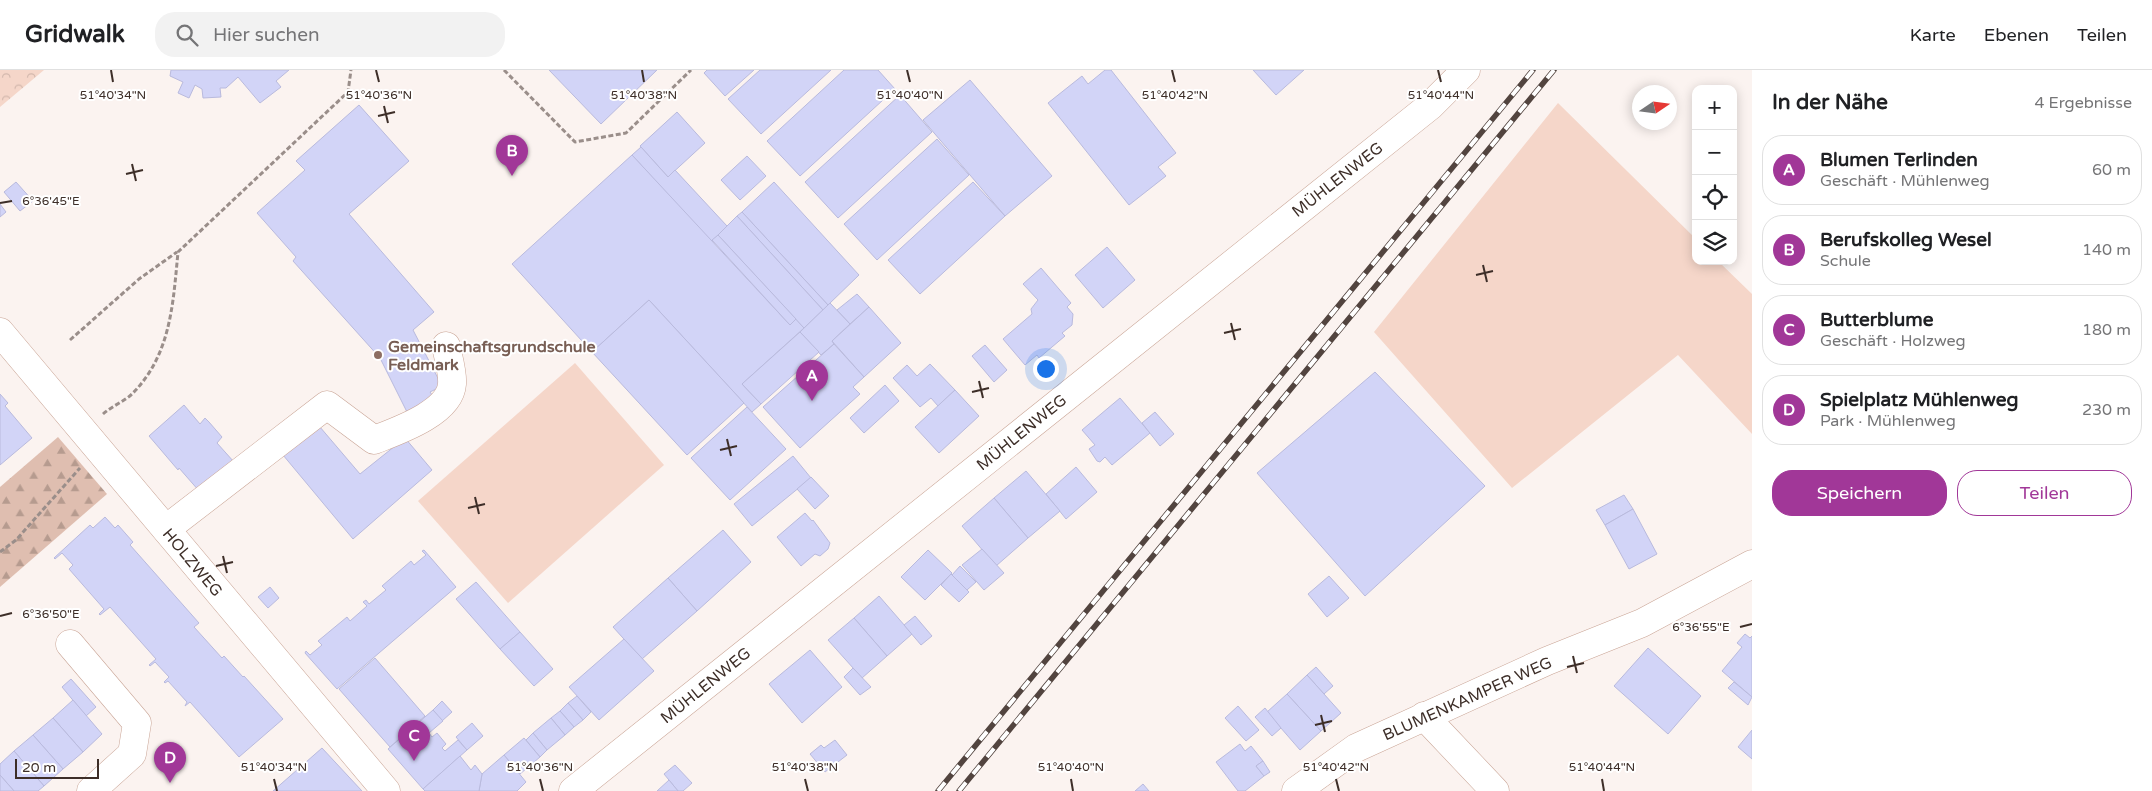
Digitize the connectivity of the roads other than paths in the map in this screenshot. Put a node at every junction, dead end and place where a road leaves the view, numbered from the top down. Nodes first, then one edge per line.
1 (1466, 70) edge
2 (0, 332) edge
3 (446, 346) dead end
4 (166, 529) junction
5 (1752, 564) edge
6 (70, 644) dead end
7 (1424, 716) junction
8 (99, 789) edge
9 (386, 791) edge
10 (572, 791) edge
11 (1296, 791) edge
12 (1496, 791) edge

1 - 10 street, MÜHLENWEG
2 - 4 street, HOLZWEG
3 - 4 street
4 - 9 street, HOLZWEG
5 - 7 street, BLUMENKAMPER WEG
6 - 8 street
7 - 11 street, BLUMENKAMPER WEG
7 - 12 street

